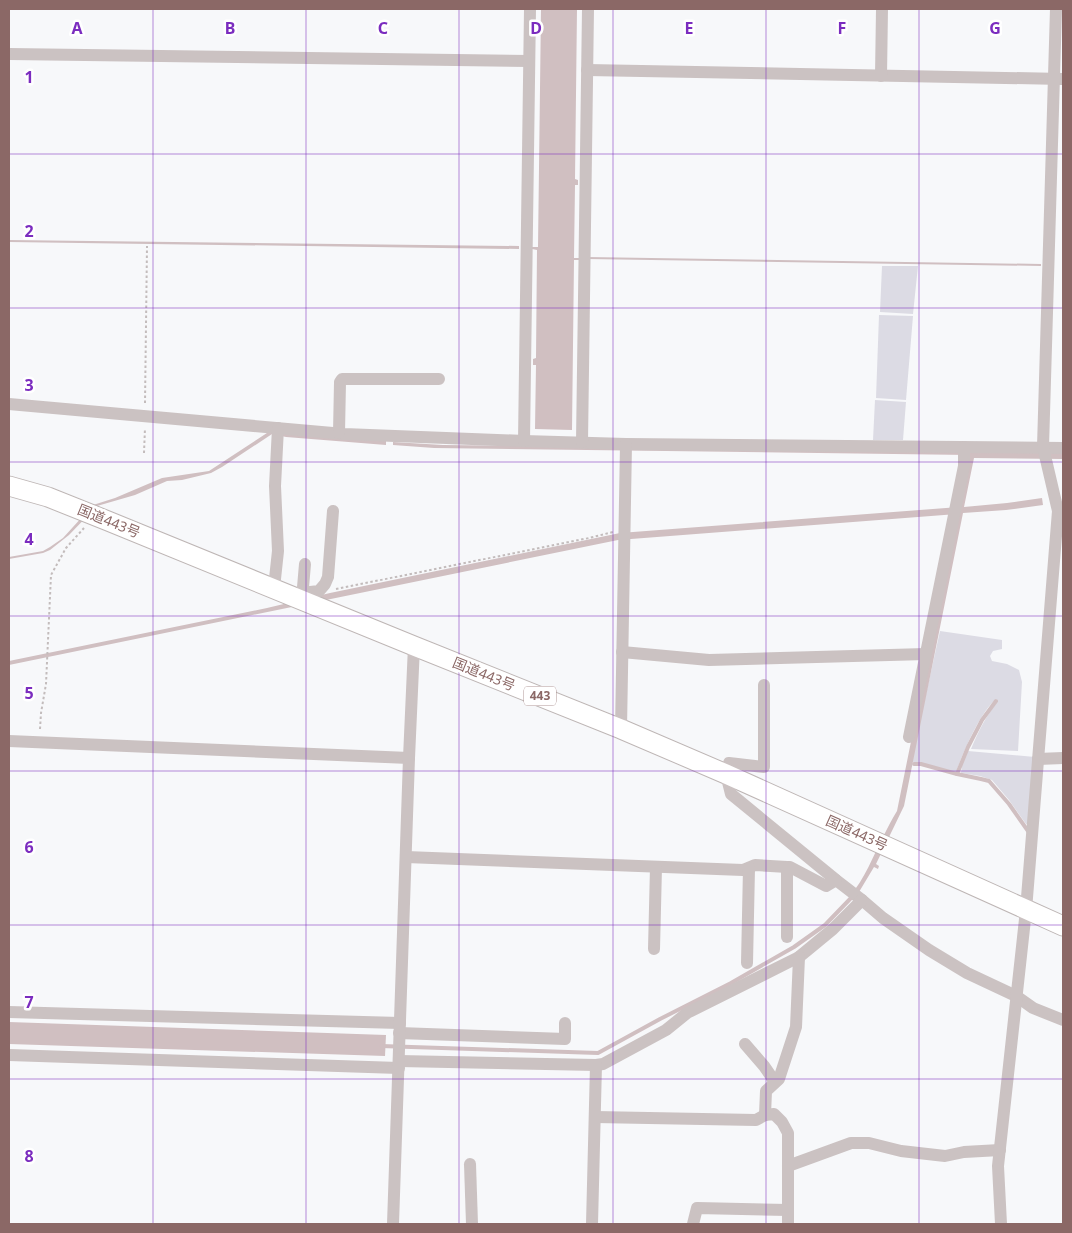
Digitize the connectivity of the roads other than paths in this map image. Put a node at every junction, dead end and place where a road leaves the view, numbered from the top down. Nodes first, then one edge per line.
1 (530, 9) edge
2 (588, 9) edge
3 (882, 9) edge
4 (1056, 9) edge
5 (9, 54) edge
6 (529, 61) junction
7 (587, 70) junction
8 (881, 76) junction
9 (1059, 79) edge
10 (439, 379) dead end
11 (9, 404) edge
12 (278, 428) junction
13 (340, 433) junction
14 (524, 441) junction
15 (582, 442) junction
16 (626, 444) junction
17 (964, 447) junction
18 (1043, 448) junction
19 (1063, 448) edge
20 (9, 486) edge
21 (1061, 510) edge
22 (333, 511) dead end
23 (305, 564) dead end
24 (274, 588) junction
25 (302, 596) junction
26 (414, 646) junction
27 (622, 652) junction
28 (926, 654) junction
29 (764, 685) dead end
30 (621, 729) junction
31 (909, 737) dead end
32 (9, 741) edge
33 (409, 758) junction
34 (1063, 758) edge
35 (1038, 759) junction
36 (726, 774) junction
37 (406, 857) junction
38 (656, 866) junction
39 (787, 867) junction
40 (749, 868) junction
41 (836, 880) junction
42 (862, 900) junction
43 (1026, 910) junction
44 (1063, 926) edge
45 (787, 937) dead end
46 (654, 949) dead end
47 (799, 957) junction
48 (747, 963) dead end
49 (1016, 996) junction
50 (9, 1012) edge
51 (1063, 1020) edge
52 (565, 1023) dead end
53 (400, 1028) junction
54 (746, 1044) dead end
55 (9, 1055) edge
56 (399, 1065) junction
57 (596, 1065) junction
58 (775, 1082) junction
59 (765, 1115) junction
60 (595, 1117) junction
61 (1000, 1150) junction
62 (470, 1164) dead end
63 (788, 1166) junction
64 (788, 1210) junction
65 (393, 1224) edge
66 (472, 1224) edge
67 (592, 1224) edge
68 (693, 1224) edge
69 (788, 1224) edge
70 (1002, 1224) edge

1 - 6 street
2 - 7 street
3 - 8 street
4 - 9 street
5 - 6 street
6 - 14 street
7 - 8 street
7 - 15 street
8 - 9 street
9 - 18 street
10 - 13 street
11 - 12 street
12 - 13 street
12 - 24 street
13 - 14 street
14 - 15 street
15 - 16 street
16 - 17 street
16 - 27 street
17 - 18 street
17 - 28 street
18 - 19 street
18 - 21 street
20 - 24 highway, 国道443号 / 443
21 - 35 street
22 - 25 street
23 - 25 street
24 - 25 highway, 国道443号 / 443
25 - 26 highway, 国道443号 / 443
26 - 30 highway, 国道443号 / 443
26 - 33 street
27 - 28 street
27 - 30 street
28 - 31 street
29 - 36 street
30 - 36 highway, 国道443号 / 443
32 - 33 street
33 - 37 street
34 - 35 street
35 - 43 street
36 - 41 street
36 - 43 highway, 国道443号 / 443
37 - 38 street
37 - 53 street
38 - 40 street
38 - 46 street
39 - 40 street
39 - 41 street
39 - 45 street
40 - 48 street
41 - 42 street
42 - 47 street
42 - 49 street
43 - 44 highway, 国道443号 / 443
43 - 49 street
47 - 57 street
47 - 58 street
49 - 51 street
49 - 61 street
50 - 53 street
52 - 53 street
53 - 56 street
54 - 58 street
55 - 56 street
56 - 57 street
56 - 65 street
57 - 60 street
58 - 59 street
59 - 60 street
59 - 63 street
60 - 67 street
61 - 63 street
61 - 70 street
62 - 66 street
63 - 64 street
64 - 68 street
64 - 69 street

